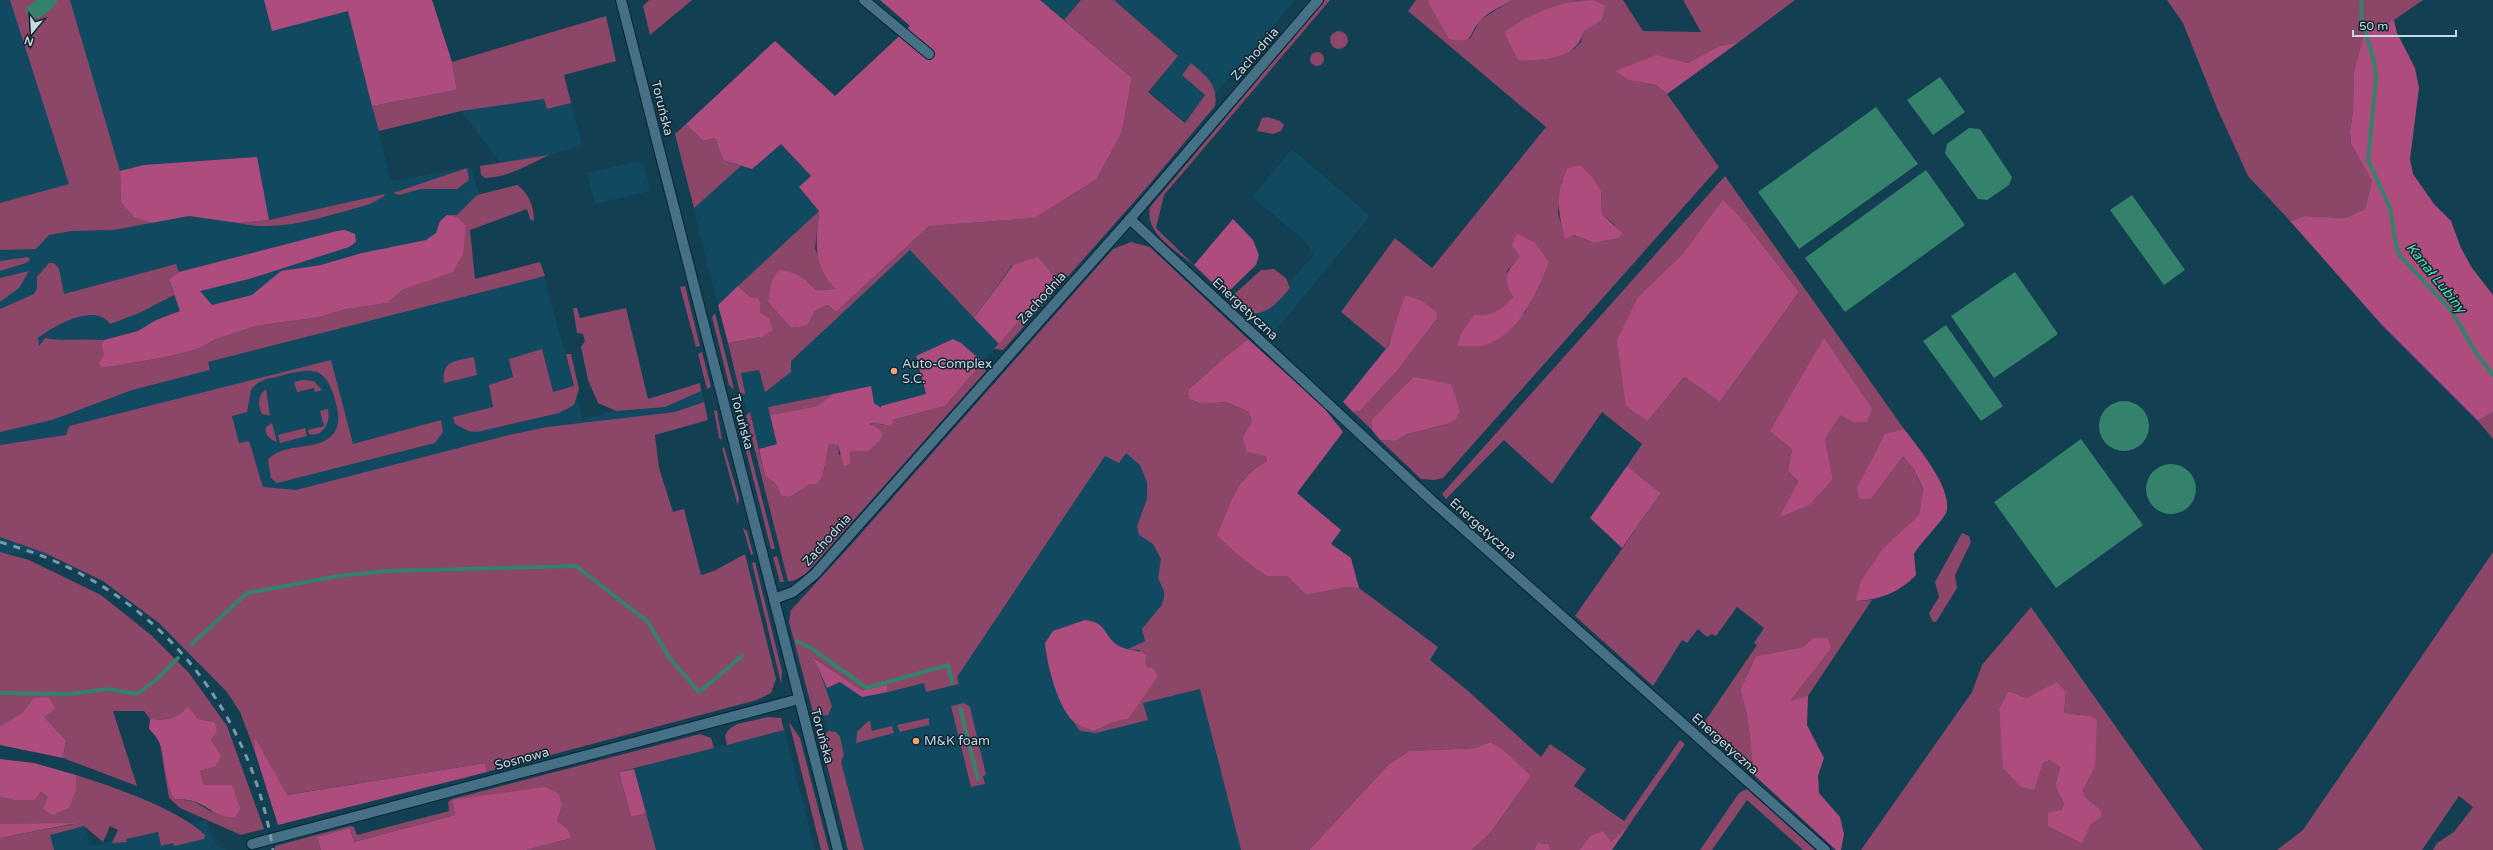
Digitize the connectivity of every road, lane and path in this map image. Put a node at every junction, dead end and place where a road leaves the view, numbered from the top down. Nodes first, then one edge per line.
1 (621, 0) edge
2 (864, 0) edge
3 (1318, 0) edge
4 (929, 54) dead end
5 (1130, 219) junction
6 (774, 599) junction
7 (799, 699) junction
8 (252, 844) dead end
9 (838, 850) edge
10 (1825, 850) edge

1 - 6 street, Toruńska
2 - 4 street
3 - 5 street, Zachodnia
5 - 6 street, Zachodnia
5 - 10 street, Energetyczna
6 - 7 street, Toruńska
7 - 8 street, Sosnowa
7 - 9 street, Toruńska

